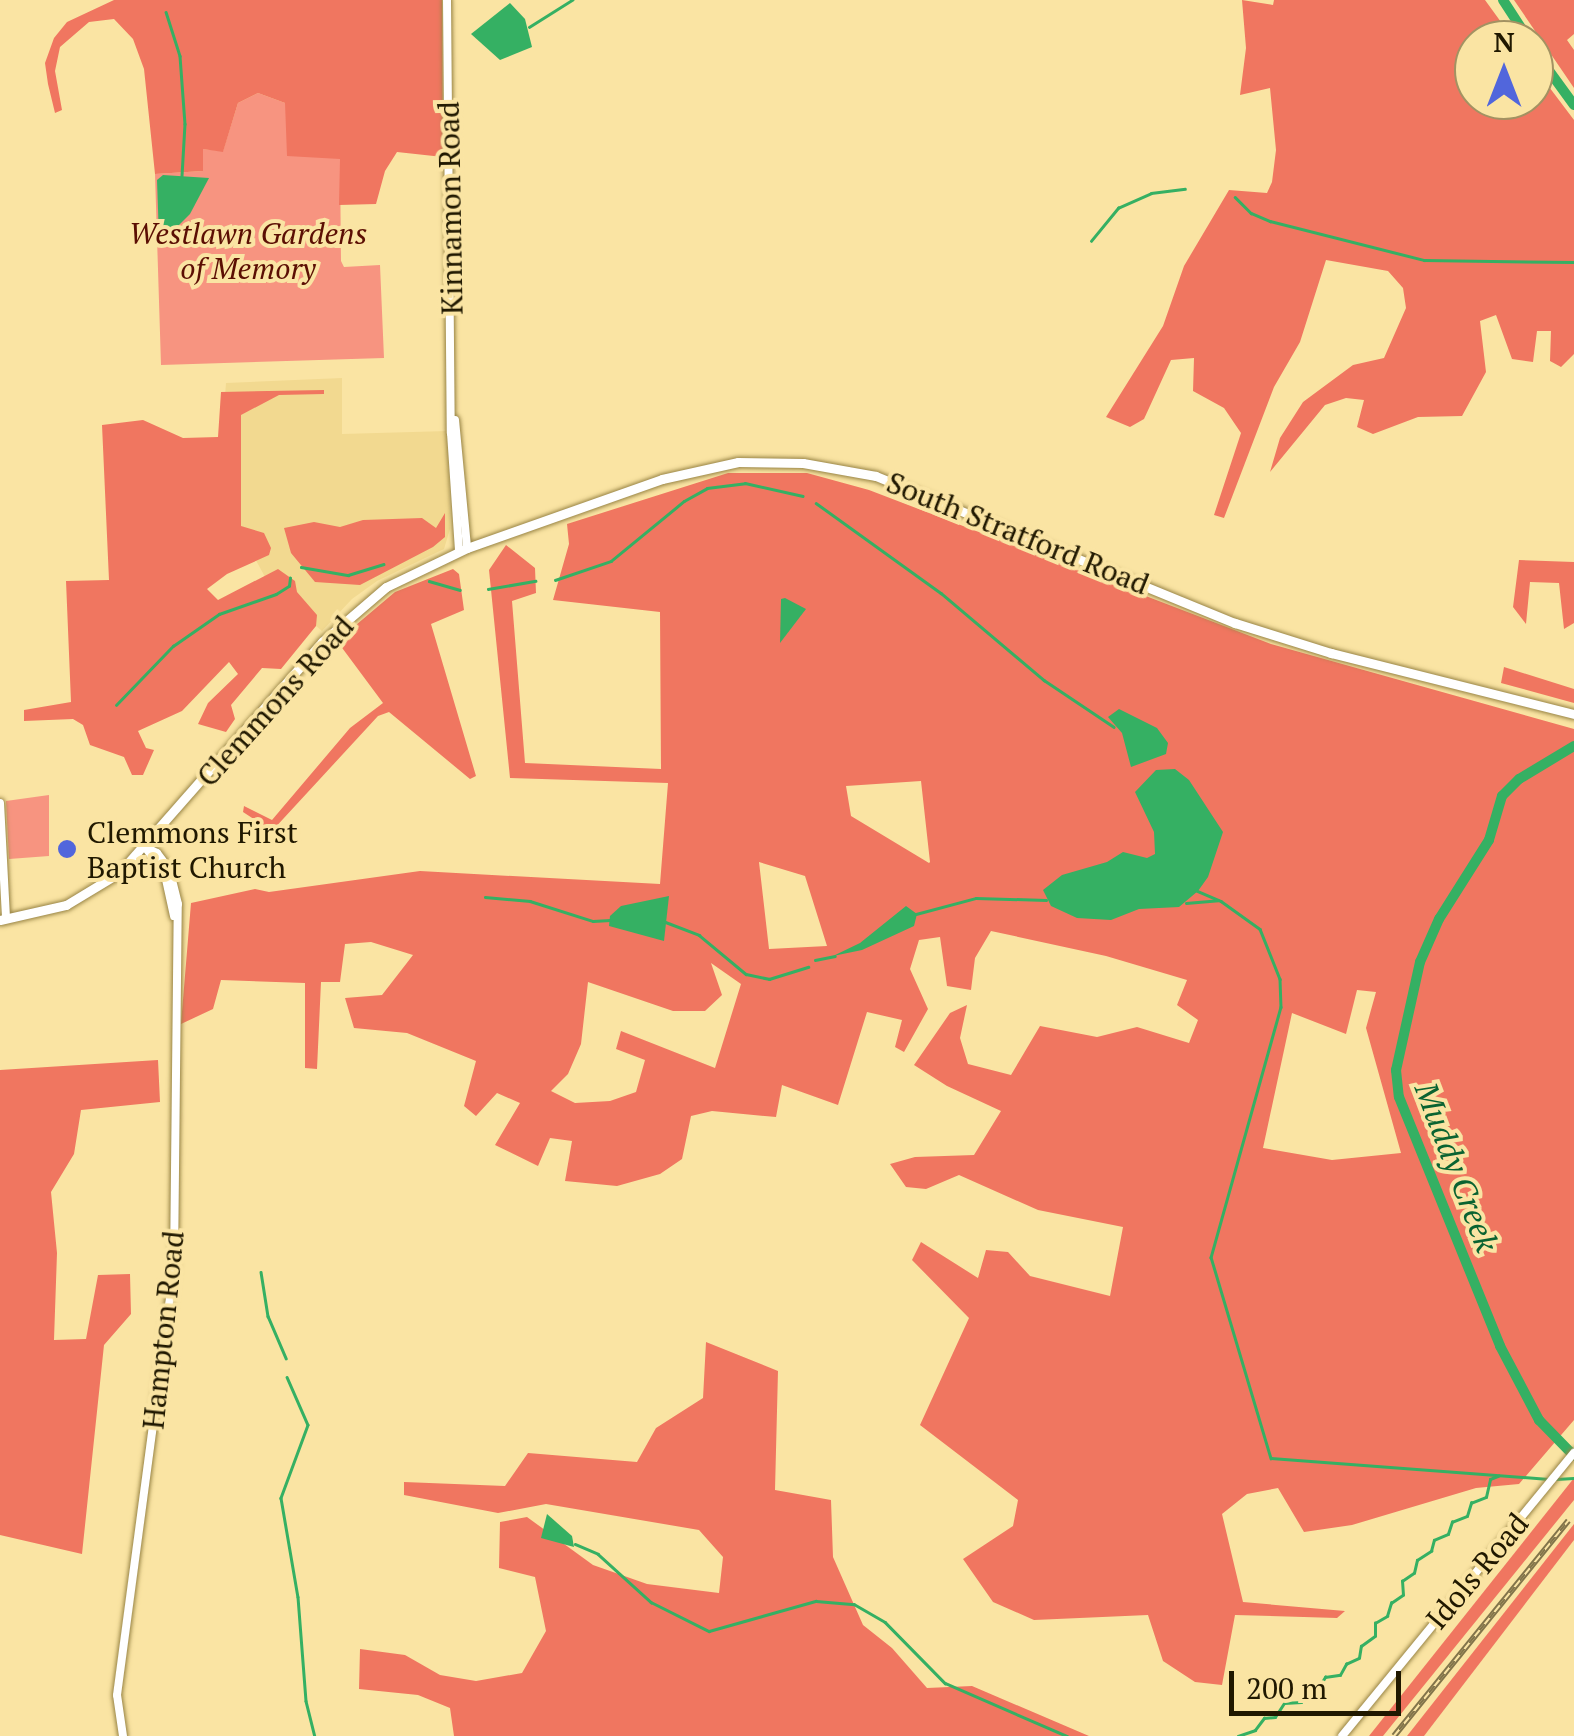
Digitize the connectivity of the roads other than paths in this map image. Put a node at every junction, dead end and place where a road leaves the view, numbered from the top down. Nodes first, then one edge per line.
1 (447, 0) edge
2 (463, 550) junction
3 (1571, 714) edge
4 (0, 803) edge
5 (145, 847) junction
6 (3, 920) edge
7 (1574, 1453) edge
8 (122, 1736) edge
9 (1342, 1736) edge

1 - 2 main road, Kinnamon Road
2 - 3 main road, South Stratford Road
2 - 5 main road, Clemmons Road
4 - 6 main road
5 - 6 main road, Clemmons Road
5 - 8 main road, Hampton Road
7 - 9 main road, Idols Road

